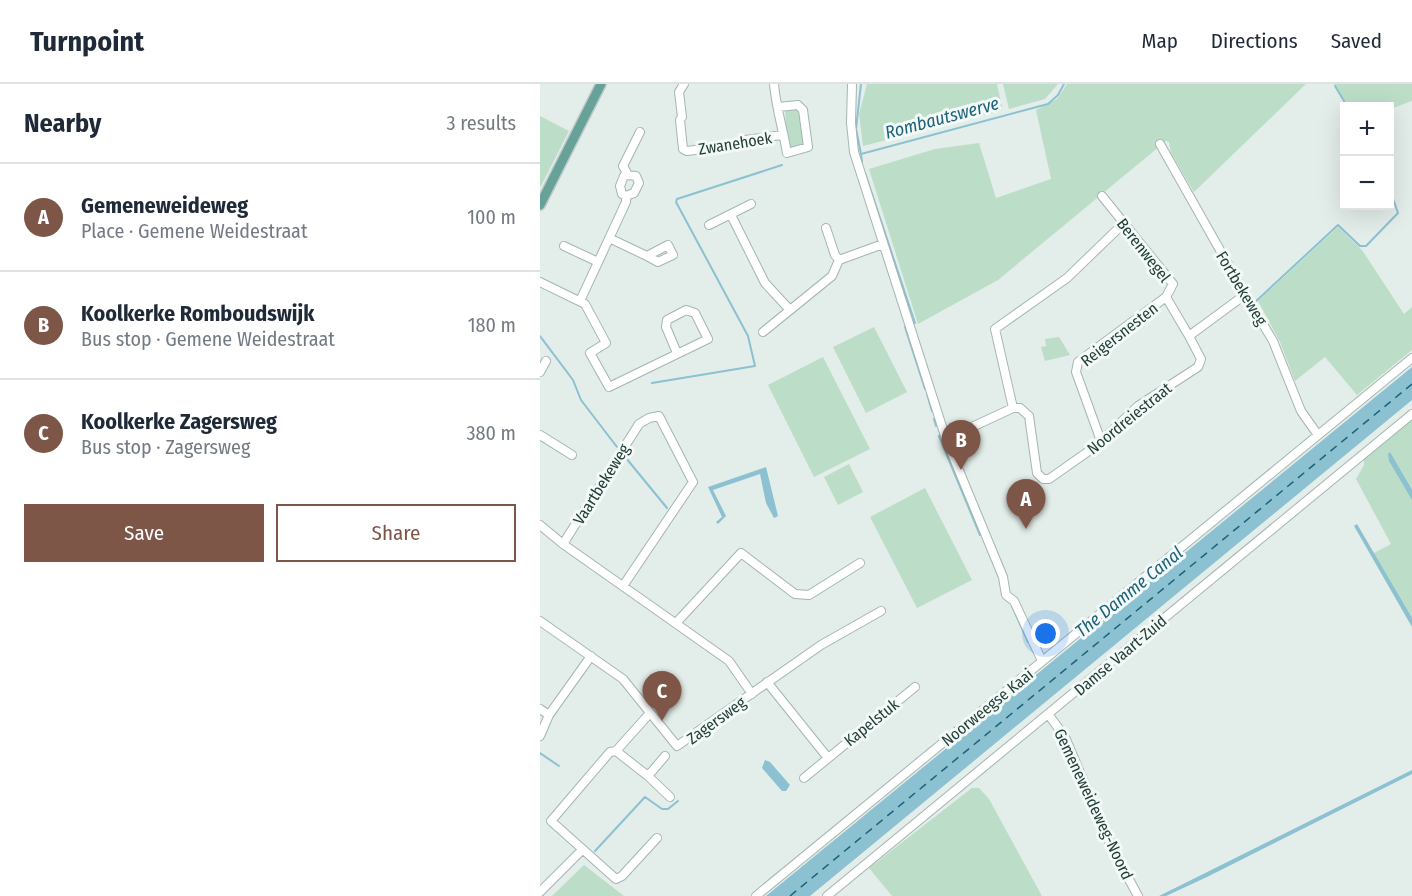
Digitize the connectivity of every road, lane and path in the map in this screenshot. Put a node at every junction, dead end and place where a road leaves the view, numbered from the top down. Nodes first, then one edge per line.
1 (601, 84) edge
2 (684, 84) edge
3 (774, 84) edge
4 (852, 84) edge
5 (778, 107) junction
6 (640, 132) dead end
7 (782, 135) junction
8 (1160, 144) dead end
9 (628, 175) junction
10 (626, 196) junction
11 (1102, 196) dead end
12 (751, 204) dead end
13 (540, 205) edge
14 (730, 215) junction
15 (1124, 223) junction
16 (709, 225) dead end
17 (826, 228) dead end
18 (609, 238) junction
19 (882, 244) junction
20 (564, 246) dead end
21 (648, 256) dead end
22 (839, 260) junction
23 (598, 262) junction
24 (540, 282) edge
25 (1246, 294) junction
26 (1166, 297) junction
27 (580, 301) junction
28 (789, 309) junction
29 (763, 332) dead end
30 (1189, 336) junction
31 (678, 353) junction
32 (1412, 358) edge
33 (546, 361) dead end
34 (540, 372) edge
35 (1013, 408) junction
36 (1412, 414) edge
37 (540, 435) edge
38 (1318, 435) junction
39 (946, 440) junction
40 (1101, 441) junction
41 (572, 455) dead end
42 (540, 525) edge
43 (563, 544) junction
44 (860, 562) dead end
45 (623, 586) junction
46 (881, 611) dead end
47 (540, 621) edge
48 (676, 623) junction
49 (591, 656) junction
50 (1042, 661) junction
51 (767, 682) junction
52 (915, 687) dead end
53 (752, 694) junction
54 (540, 709) edge
55 (650, 713) junction
56 (1048, 714) junction
57 (549, 715) junction
58 (540, 736) edge
59 (616, 750) junction
60 (665, 756) dead end
61 (828, 758) junction
62 (648, 776) junction
63 (804, 778) dead end
64 (670, 797) dead end
65 (657, 838) dead end
66 (582, 850) junction
67 (540, 892) edge
68 (756, 896) edge
69 (827, 896) edge
70 (1138, 896) edge

1 - 13 main road
2 - 7 street, Zwanehoek
3 - 5 street
4 - 19 street
5 - 7 street
5 - 7 street
6 - 9 street
8 - 25 street, Fortbekeweg
9 - 10 street
9 - 10 street
10 - 18 street
11 - 15 street, Berenwegel
12 - 14 street
14 - 16 street
14 - 28 street
15 - 26 street, Berenwegel
15 - 35 street
17 - 22 street
18 - 21 street
18 - 23 street
19 - 22 street
19 - 39 street
20 - 23 street
22 - 28 street
23 - 27 street
24 - 27 street
25 - 30 street
25 - 38 street, Fortbekeweg
26 - 30 street, Berenwegel
26 - 40 street, Reigersnesten
27 - 31 street
28 - 29 street
30 - 40 street, Noordreiestraat
31 - 31 street
32 - 38 street, Noorweegse Kaai
33 - 34 street
35 - 39 street
35 - 40 street, Noordreiestraat
36 - 56 street, Damse Vaart-Zuid
37 - 41 street
38 - 50 street, Noorweegse Kaai
39 - 50 street
42 - 43 street, Vaartbekeweg
43 - 45 street, Vaartbekeweg
43 - 45 street, Vaartbekeweg
44 - 48 street
45 - 48 street, Vaartbekeweg
46 - 51 street, Zagersweg
47 - 49 street, Zagersweg
48 - 53 street, Vaartbekeweg
49 - 55 street, Zagersweg
49 - 57 street
50 - 68 street, Noorweegse Kaai
51 - 53 street, Zagersweg
51 - 61 street, Kapelstuk
52 - 61 street, Kapelstuk
53 - 55 street, Zagersweg
54 - 57 street
55 - 59 street
56 - 69 street, Damse Vaart-Zuid
56 - 70 street, Gemeneweideweg-Noord
57 - 58 street
59 - 62 street
59 - 66 street
60 - 62 street
61 - 63 street, Kapelstuk
62 - 64 street
65 - 66 street
66 - 67 street

